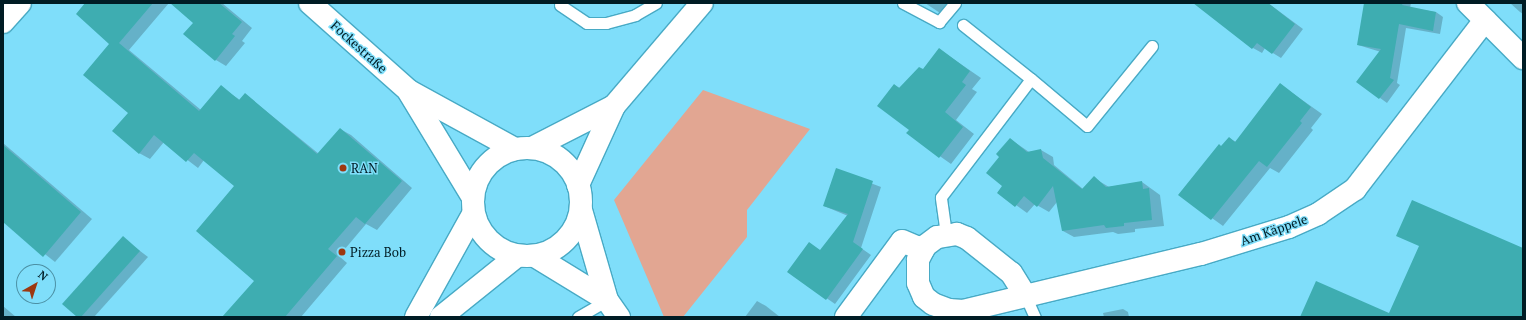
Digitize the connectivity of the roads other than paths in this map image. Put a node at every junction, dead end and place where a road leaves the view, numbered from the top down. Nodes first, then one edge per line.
1 (20, 3) edge
2 (310, 3) edge
3 (656, 3) edge
4 (702, 3) edge
5 (904, 3) edge
6 (955, 3) edge
7 (1468, 3) edge
8 (560, 5) dead end
9 (1485, 20) junction
10 (3, 22) edge
11 (964, 25) dead end
12 (1152, 46) dead end
13 (1523, 58) edge
14 (1031, 79) junction
15 (409, 90) junction
16 (614, 106) junction
17 (523, 148) junction
18 (578, 185) junction
19 (473, 205) junction
20 (581, 210) junction
21 (946, 234) junction
22 (924, 250) junction
23 (526, 256) junction
24 (1025, 295) junction
25 (613, 308) edge
26 (416, 317) edge
27 (441, 317) edge
28 (578, 317) edge
29 (846, 317) edge
30 (1035, 317) edge

1 - 10 street
2 - 15 street, Fockestraße
3 - 8 lane
4 - 16 street
5 - 6 lane
7 - 9 street
9 - 13 street
9 - 24 street, Am Käppele
11 - 14 lane
12 - 14 lane
14 - 21 lane
15 - 17 street, Fockestraße
15 - 19 street, Fockestraße
16 - 17 street
16 - 18 street
17 - 18 street
17 - 19 street
18 - 20 street
19 - 23 street
19 - 26 street
20 - 23 street
20 - 25 street
21 - 22 street, Am Käppele
21 - 24 street
22 - 24 street, Am Käppele
22 - 29 street
23 - 25 street
23 - 27 street
24 - 30 lane
25 - 28 lane

